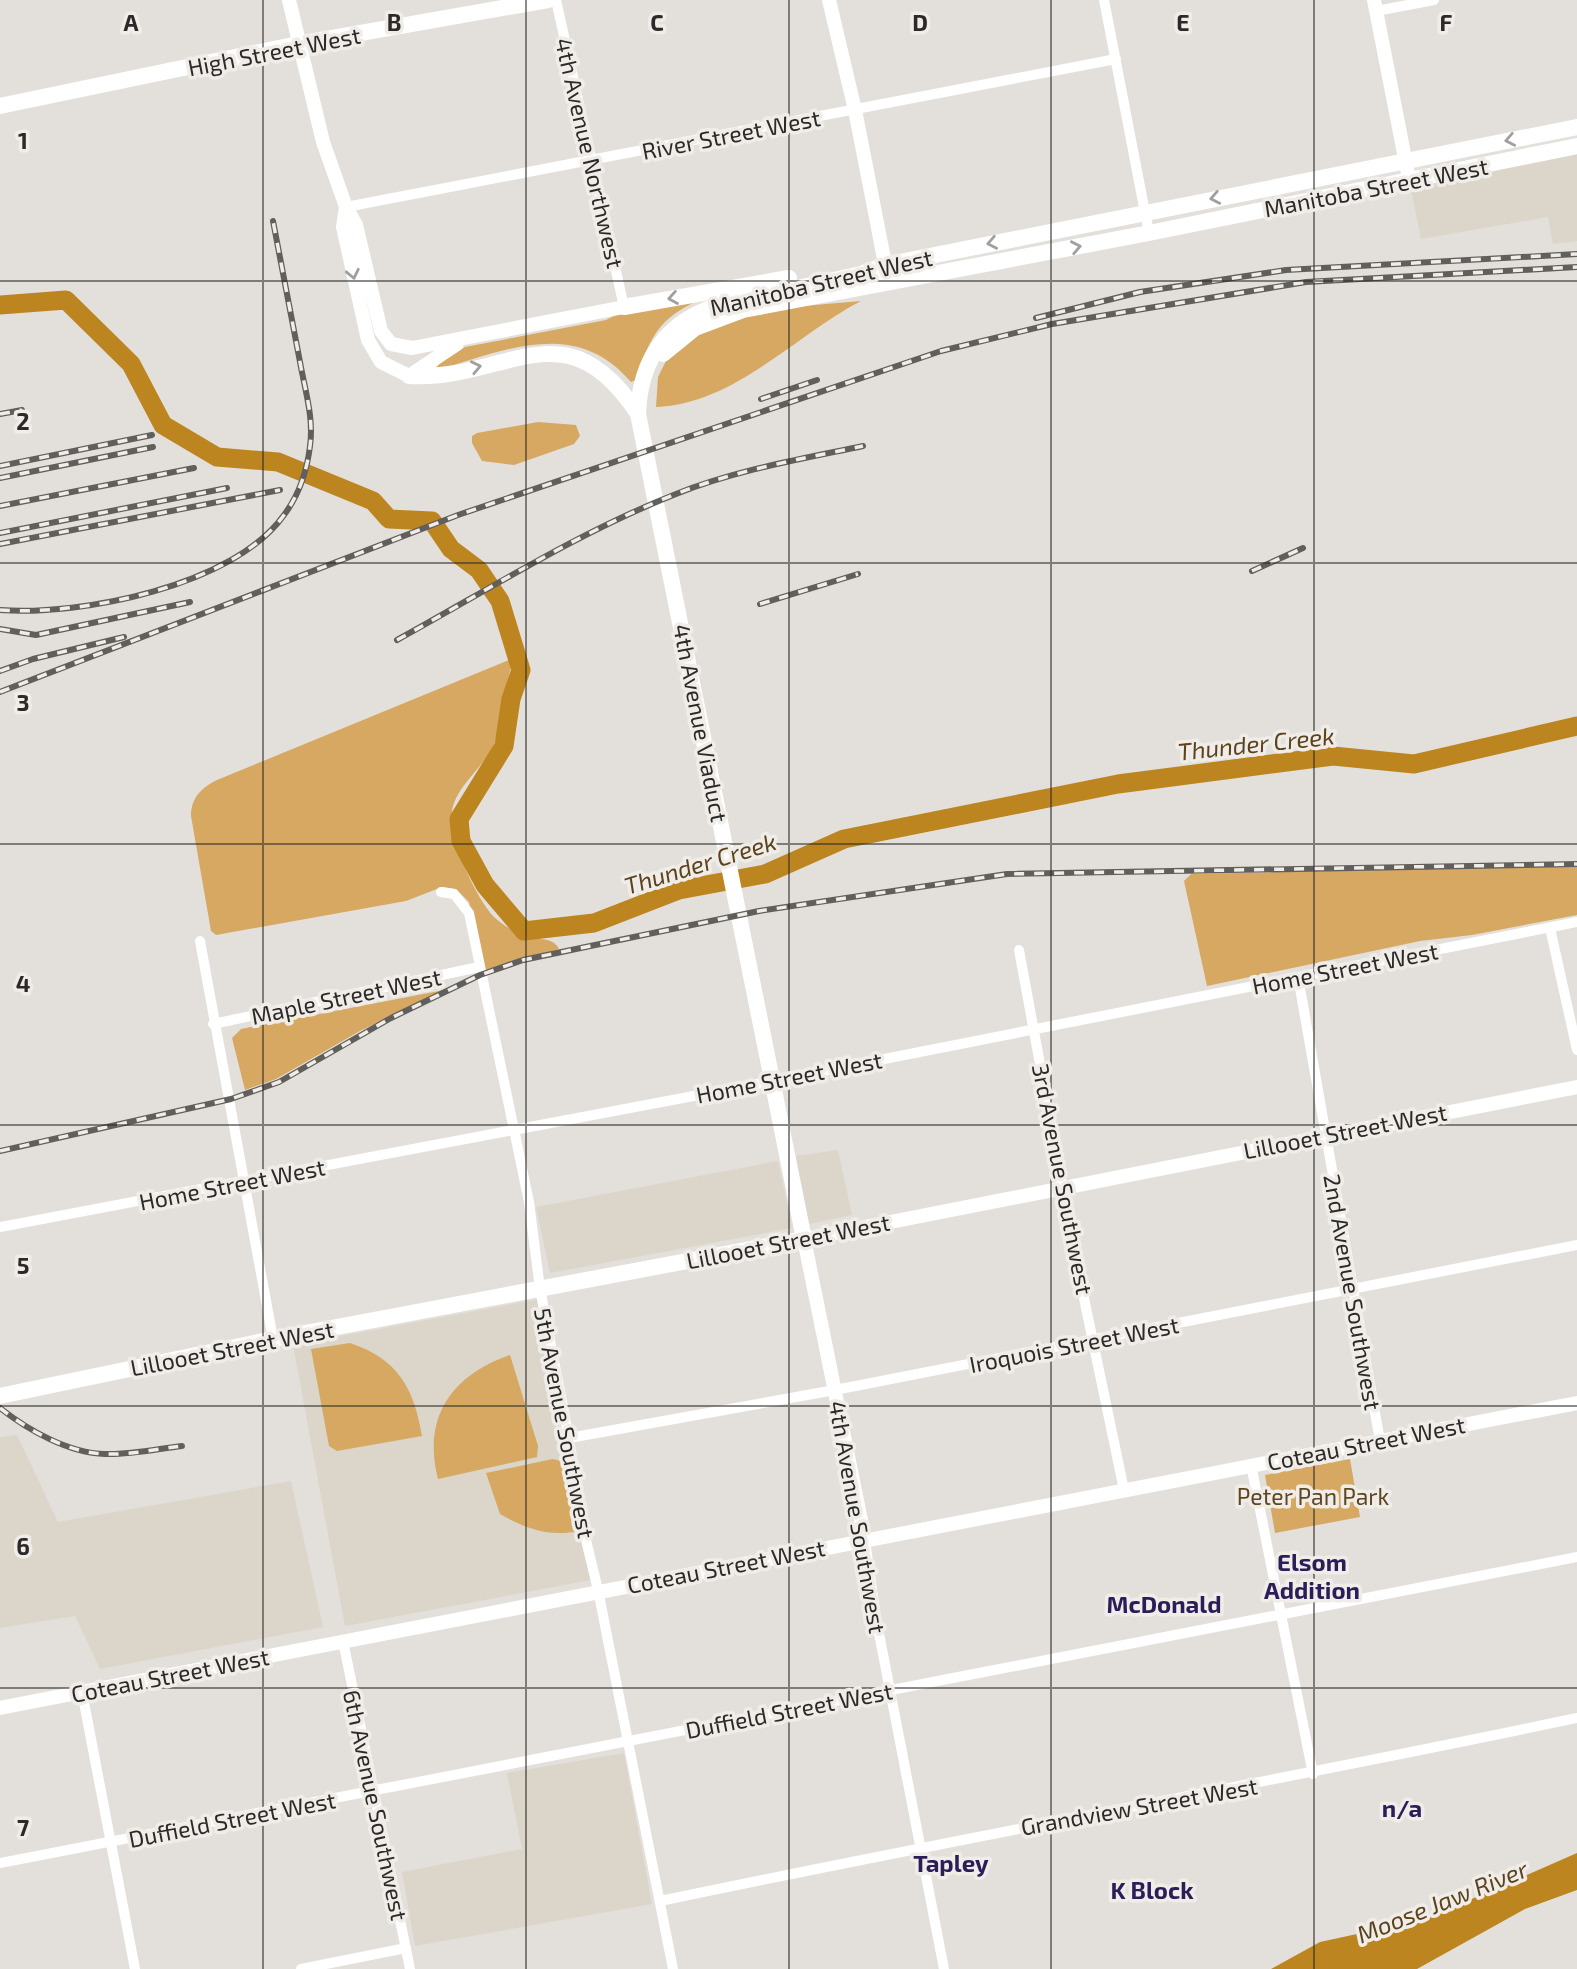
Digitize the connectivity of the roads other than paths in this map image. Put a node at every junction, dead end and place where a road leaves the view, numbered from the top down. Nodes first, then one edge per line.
1 (289, 0) edge
2 (548, 0) edge
3 (556, 0) edge
4 (829, 0) edge
5 (1104, 0) edge
6 (1434, 0) edge
7 (1375, 6) edge
8 (298, 44) junction
9 (1116, 59) junction
10 (0, 106) edge
11 (855, 110) junction
12 (1577, 127) edge
13 (1577, 146) edge
14 (1405, 160) junction
15 (590, 161) junction
16 (1409, 179) junction
17 (346, 207) junction
18 (1145, 212) junction
19 (1149, 233) junction
20 (885, 265) junction
21 (888, 283) junction
22 (624, 307) junction
23 (471, 338) junction
24 (409, 376) junction
25 (639, 418) junction
26 (441, 892) dead end
27 (1577, 922) edge
28 (1550, 928) junction
29 (200, 941) dead end
30 (1019, 950) dead end
31 (479, 967) junction
32 (1298, 977) junction
33 (213, 1024) junction
34 (1034, 1029) junction
35 (1577, 1050) edge
36 (771, 1073) junction
37 (1577, 1087) edge
38 (515, 1129) junction
39 (1324, 1134) junction
40 (245, 1181) junction
41 (1065, 1186) junction
42 (0, 1227) edge
43 (804, 1239) junction
44 (1577, 1245) edge
45 (540, 1289) junction
46 (1352, 1290) junction
47 (273, 1339) junction
48 (1095, 1339) junction
49 (835, 1390) junction
50 (0, 1396) edge
51 (1577, 1403) edge
52 (569, 1438) junction
53 (1380, 1441) junction
54 (1251, 1465) junction
55 (1125, 1490) junction
56 (865, 1540) junction
57 (1577, 1557) edge
58 (598, 1590) junction
59 (1281, 1614) junction
60 (343, 1641) junction
61 (890, 1690) junction
62 (82, 1692) junction
63 (0, 1708) edge
64 (1577, 1718) edge
65 (629, 1742) junction
66 (1313, 1774) junction
67 (373, 1791) junction
68 (111, 1842) junction
69 (919, 1847) junction
70 (0, 1863) edge
71 (660, 1901) junction
72 (406, 1948) junction
73 (135, 1969) edge
74 (301, 1969) edge
75 (410, 1969) edge
76 (673, 1969) edge
77 (944, 1969) edge

1 - 8 street
2 - 8 main road, High Street West
3 - 15 street, 4th Avenue Northwest
4 - 11 street
5 - 9 street
6 - 7 street
7 - 14 street
8 - 10 main road, High Street West
8 - 17 street
9 - 11 street, River Street West
9 - 18 street
11 - 15 street, River Street West
11 - 20 street
12 -> 14 main road, Manitoba Street West
13 - 16 main road, Manitoba Street West
14 - 16 street
14 -> 18 main road, Manitoba Street West
15 - 17 street, River Street West
15 - 22 street, 4th Avenue Northwest
16 - 19 main road, Manitoba Street West
17 - 23 street
17 -> 24 street
18 - 19 street
18 -> 20 main road, Manitoba Street West
21 -> 19 main road, Manitoba Street West
20 - 21 street
20 -> 22 main road
20 - 25 main road, Manitoba Street West
21 - 25 main road, Manitoba Street West
22 - 23 street
23 - 24 street
24 -> 25 main road
25 - 36 main road, 4th Avenue Viaduct
26 - 31 street, 5th Avenue Southwest
27 - 28 street, Home Street West
28 - 32 street, Home Street West
28 - 35 street
29 - 33 street
30 - 34 street, 3rd Avenue Southwest
31 - 33 street, Maple Street West
31 - 38 street, 5th Avenue Southwest
32 - 34 street, Home Street West
32 - 39 street, 2nd Avenue Southwest
33 - 40 street
34 - 36 street, Home Street West
34 - 41 street, 3rd Avenue Southwest
36 - 38 street, Home Street West
36 - 43 main road, 4th Avenue Southwest
37 - 39 street, Lillooet Street West
38 - 40 street, Home Street West
38 - 45 street, 5th Avenue Southwest
39 - 41 street, Lillooet Street West
39 - 46 street, 2nd Avenue Southwest
40 - 42 street, Home Street West
40 - 47 street
41 - 43 street, Lillooet Street West
41 - 48 street, 3rd Avenue Southwest
43 - 45 main road, Lillooet Street West
43 - 49 street, 4th Avenue Southwest
44 - 46 street, Iroquois Street West
45 - 47 main road, Lillooet Street West
45 - 52 street, 5th Avenue Southwest
46 - 48 street, Iroquois Street West
46 - 53 street, 2nd Avenue Southwest
47 - 50 main road, Lillooet Street West
48 - 49 street, Iroquois Street West
48 - 55 street, 3rd Avenue Southwest
49 - 52 street, Iroquois Street West
49 - 56 street, 4th Avenue Southwest
51 - 53 street, Coteau Street West
52 - 58 street, 5th Avenue Southwest
53 - 54 street, Coteau Street West
54 - 55 street, Coteau Street West
54 - 59 street
55 - 56 street, Coteau Street West
56 - 58 street, Coteau Street West
56 - 61 street, 4th Avenue Southwest
57 - 59 street, Duffield Street West
58 - 60 street, Coteau Street West
58 - 65 street, 5th Avenue Southwest
59 - 61 street, Duffield Street West
59 - 66 street
60 - 62 street, Coteau Street West
60 - 67 street, 6th Avenue Southwest
61 - 65 street, Duffield Street West
61 - 69 street, 4th Avenue Southwest
62 - 63 street, Coteau Street West
62 - 68 street
64 - 66 street, Grandview Street West
65 - 67 street, Duffield Street West
65 - 71 street, 5th Avenue Southwest
66 - 69 street, Grandview Street West
67 - 68 street, Duffield Street West
67 - 72 street, 6th Avenue Southwest
68 - 70 street, Duffield Street West
68 - 73 street
69 - 71 street, Grandview Street West
69 - 77 street, 4th Avenue Southwest
71 - 76 street, 5th Avenue Southwest
72 - 74 street
72 - 75 street, 6th Avenue Southwest

